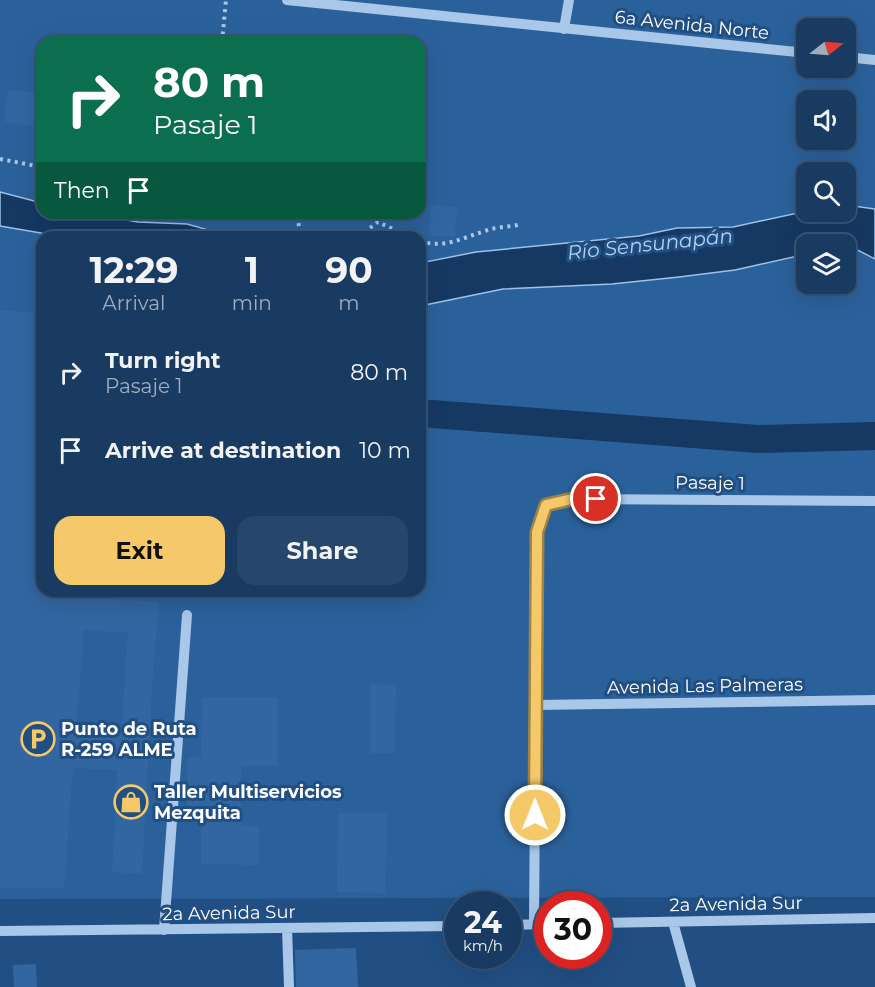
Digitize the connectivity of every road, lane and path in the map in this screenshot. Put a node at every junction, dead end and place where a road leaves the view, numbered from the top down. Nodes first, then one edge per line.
1 (226, 0) edge
2 (287, 0) edge
3 (569, 0) edge
4 (564, 29) junction
5 (223, 36) edge
6 (796, 52) edge
7 (856, 58) edge
8 (875, 60) edge
9 (0, 159) edge
10 (36, 166) edge
11 (518, 225) dead end
12 (365, 231) edge
13 (397, 231) edge
14 (426, 242) edge
15 (875, 501) edge
16 (187, 615) dead end
17 (875, 700) edge
18 (536, 705) junction
19 (534, 891) edge
20 (875, 918) edge
21 (673, 922) junction
22 (612, 923) edge
23 (522, 925) edge
24 (534, 925) edge
25 (444, 926) edge
26 (287, 928) junction
27 (164, 930) junction
28 (0, 931) edge
29 (289, 987) edge
30 (691, 987) edge

1 - 5 path
2 - 4 street, 6a Avenida Norte
3 - 4 street
4 - 6 street, 6a Avenida Norte
7 - 8 street
9 - 10 path
11 - 14 path
12 - 13 path
15 - 18 street, Pasaje 1
16 - 27 street
17 - 18 street, Avenida Las Palmeras
18 - 19 street
20 - 21 street, 2a Avenida Sur
21 - 22 street, 2a Avenida Sur
21 - 30 street
23 - 24 street
25 - 26 street, 2a Avenida Sur
26 - 27 street, 2a Avenida Sur
26 - 29 street
27 - 28 street, 2a Avenida Sur

